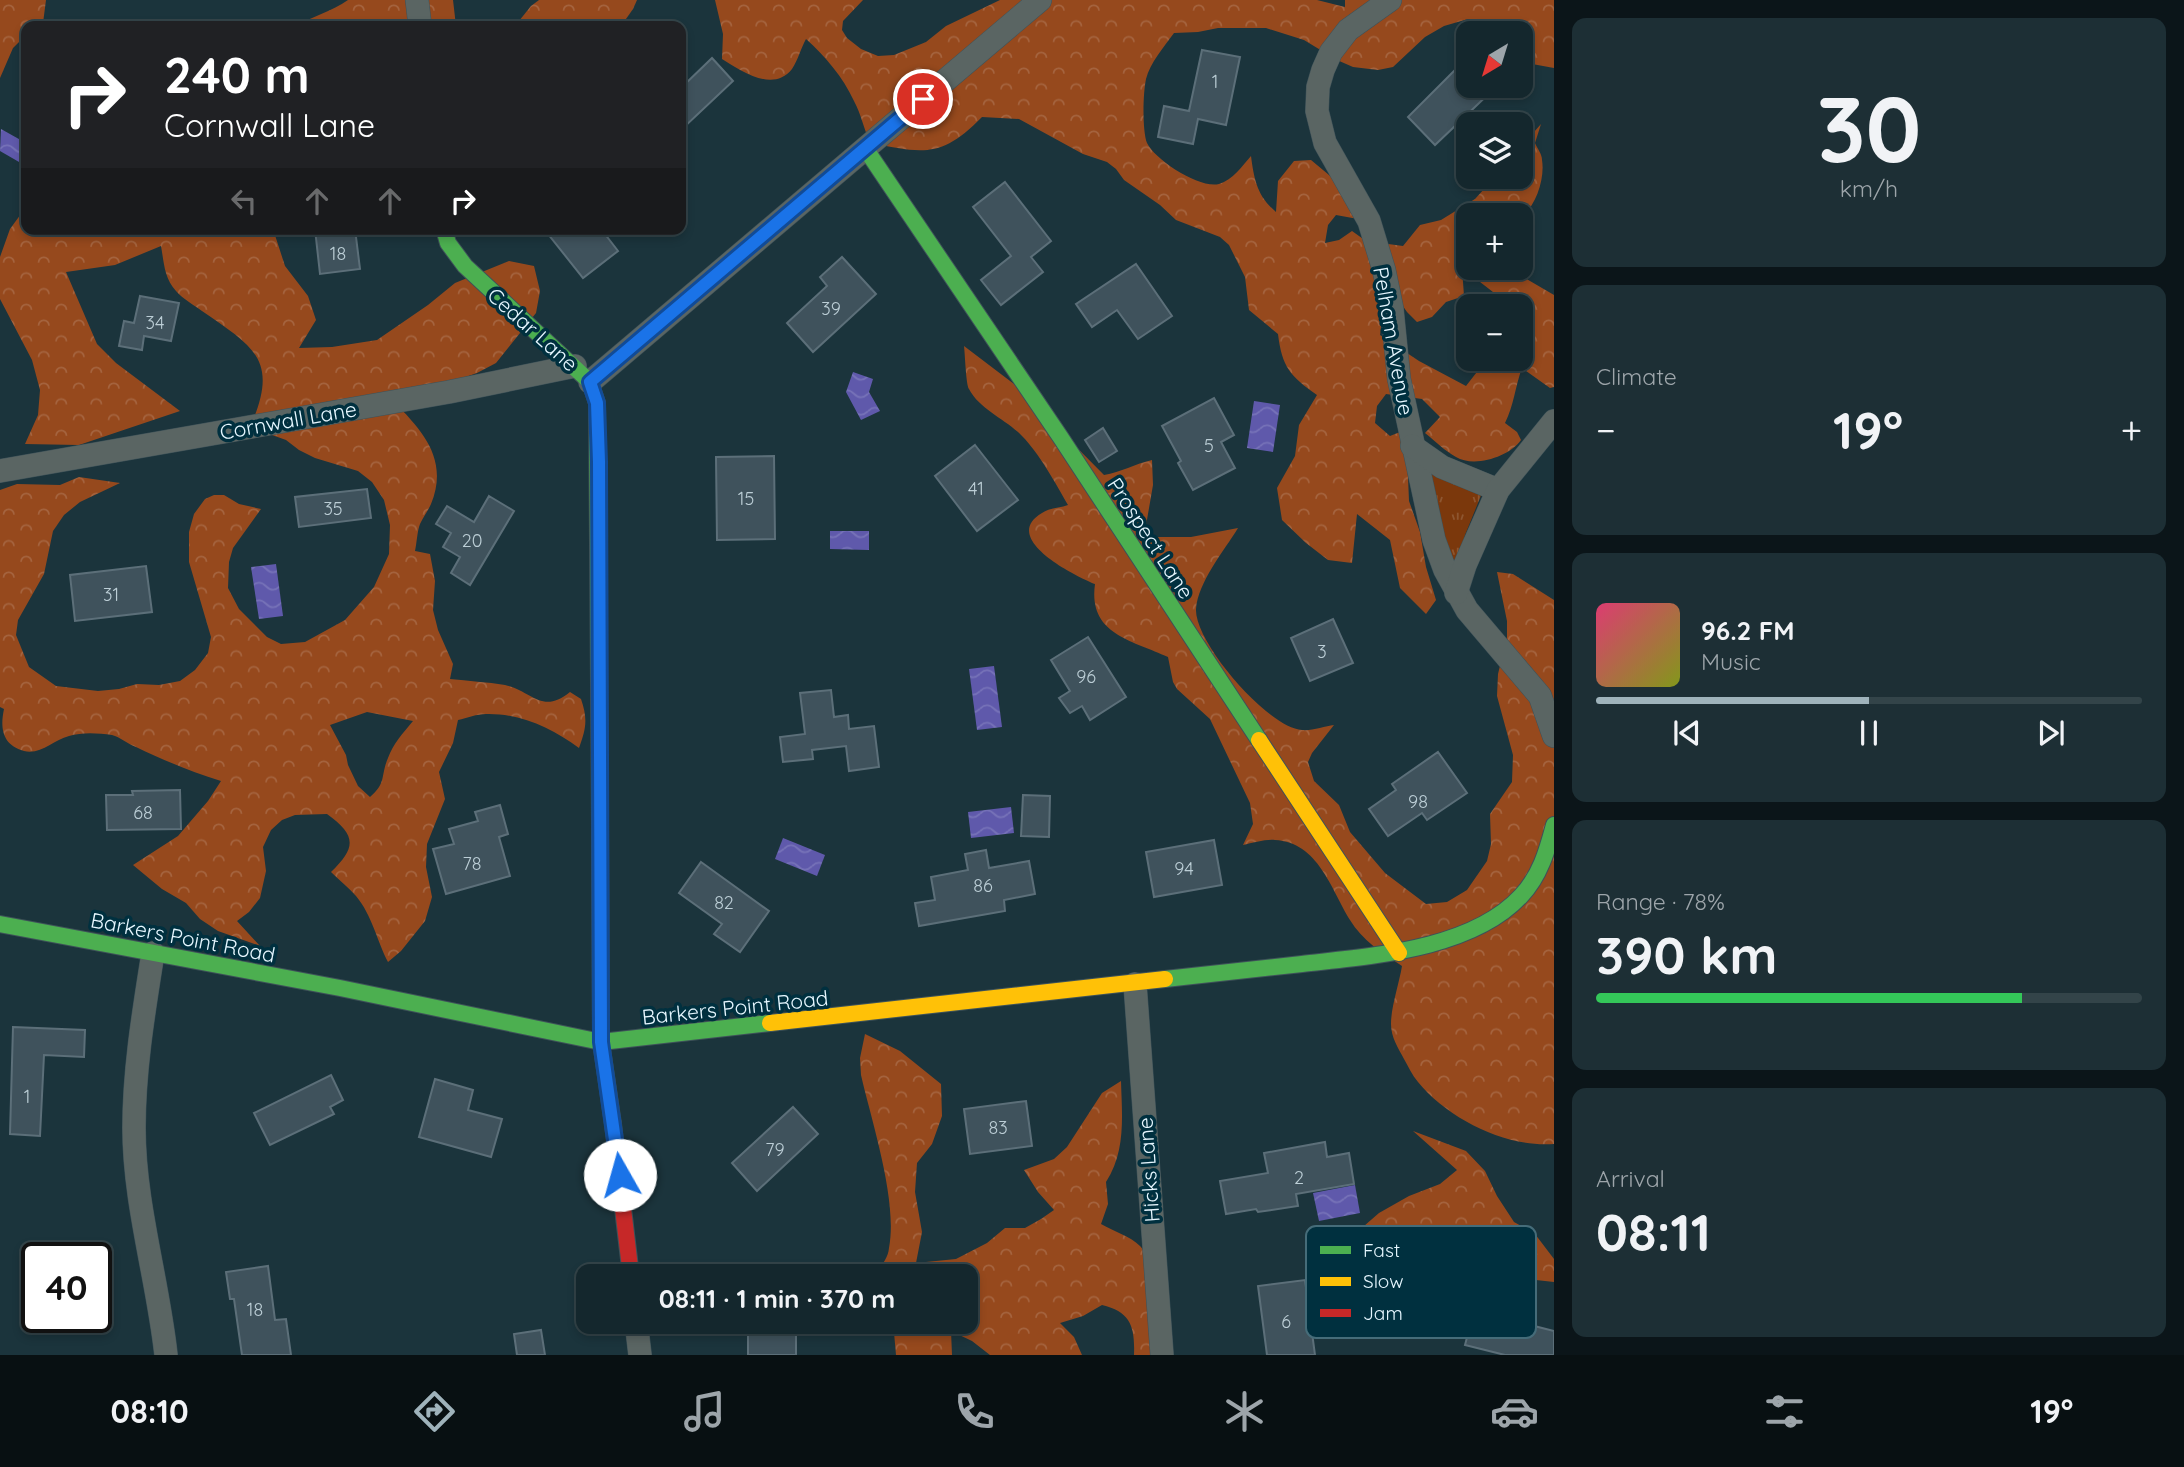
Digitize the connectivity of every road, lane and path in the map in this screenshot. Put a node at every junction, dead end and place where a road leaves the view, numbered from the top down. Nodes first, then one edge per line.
1 (417, 0) edge
2 (1040, 0) edge
3 (1390, 0) edge
4 (419, 21) edge
5 (865, 148) junction
6 (446, 235) edge
7 (582, 374) junction
8 (1554, 421) edge
9 (1412, 446) junction
10 (0, 471) edge
11 (1498, 490) junction
12 (1457, 593) junction
13 (1554, 736) edge
14 (1554, 825) edge
15 (0, 924) edge
16 (153, 953) junction
17 (1399, 953) junction
18 (1135, 984) junction
19 (601, 1042) junction
20 (630, 1264) edge
21 (638, 1334) edge
22 (166, 1355) edge
23 (640, 1355) edge
24 (1162, 1355) edge

1 - 4 street
2 - 5 street, Cornwall Lane
3 - 9 street, Pelham Avenue
5 - 7 street, Cornwall Lane
5 - 17 street, Prospect Lane
6 - 7 street, Cedar Lane
7 - 10 street, Cornwall Lane
7 - 19 street, Cedar Lane
8 - 11 street
9 - 11 street
9 - 12 street, Pelham Avenue
11 - 12 street
12 - 13 street, Pelham Avenue
14 - 17 street, Barkers Point Road
15 - 16 street, Barkers Point Road
16 - 19 street, Barkers Point Road
16 - 22 street
17 - 18 street, Barkers Point Road
18 - 19 street, Barkers Point Road
18 - 24 street, Hicks Lane
19 - 20 street, Cedar Lane
21 - 23 street

